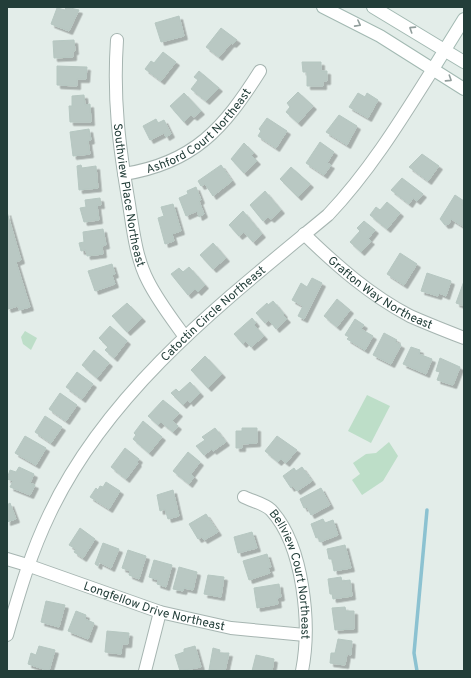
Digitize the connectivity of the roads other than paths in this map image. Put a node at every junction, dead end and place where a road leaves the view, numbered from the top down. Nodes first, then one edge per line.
1 (323, 7) edge
2 (373, 7) edge
3 (464, 19) edge
4 (117, 40) dead end
5 (444, 51) junction
6 (464, 62) edge
7 (434, 69) junction
8 (260, 71) dead end
9 (464, 89) edge
10 (124, 174) junction
11 (304, 234) junction
12 (185, 337) junction
13 (464, 338) edge
14 (244, 497) dead end
15 (7, 559) edge
16 (27, 564) junction
17 (160, 612) junction
18 (7, 635) edge
19 (305, 635) junction
20 (145, 671) edge
21 (302, 671) edge

1 -> 7 street
5 -> 2 street
3 - 5 street, Catoctin Circle Northeast
4 - 10 street, Southview Place Northeast
5 - 6 street
5 - 7 street, Catoctin Circle Northeast
7 -> 9 street
7 - 11 street, Catoctin Circle Northeast
8 - 10 street, Ashford Court Northeast
10 - 12 street, Southview Place Northeast
11 - 12 street, Catoctin Circle Northeast
11 - 13 street, Grafton Way Northeast
12 - 16 street, Catoctin Circle Northeast
14 - 19 street, Bellview Court Northeast
15 - 16 street, Longfellow Drive Northeast
16 - 17 street, Longfellow Drive Northeast
16 - 18 street, Catoctin Circle Northeast
17 - 19 street, Longfellow Drive Northeast
17 - 20 street
19 - 21 street, Bellview Court Northeast

